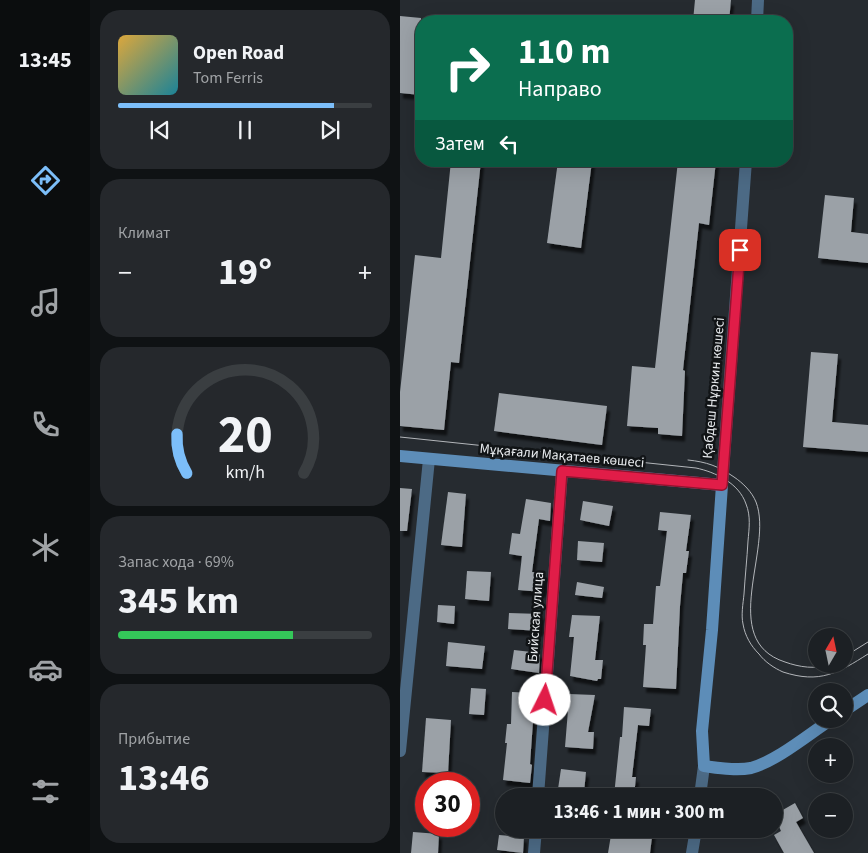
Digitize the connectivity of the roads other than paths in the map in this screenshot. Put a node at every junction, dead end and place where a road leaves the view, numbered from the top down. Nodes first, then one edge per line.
1 (758, 0) edge
2 (757, 15) edge
3 (746, 167) edge
4 (400, 456) edge
5 (429, 459) junction
6 (562, 471) junction
7 (722, 485) junction
8 (868, 695) edge
9 (853, 705) edge
10 (818, 728) edge
11 (400, 751) edge
12 (704, 766) junction
13 (539, 788) edge
14 (701, 788) edge
15 (535, 838) edge
16 (694, 838) edge
17 (534, 853) edge
18 (692, 853) edge

1 - 2 street
3 - 7 street, Қабдеш Нұркин көшесі
4 - 5 main road, Мұқағали Мақатаев көшесі
5 - 6 main road, Мұқағали Мақатаев көшесі
5 - 11 street
6 - 7 main road, Мұқағали Мақатаев көшесі
6 - 13 street, Бийская улица
7 - 12 main road, Қабдеш Нұркин көшесі
8 - 9 main road
10 - 12 main road
12 - 14 street, Қабдеш Нұркин көшесі
15 - 17 street
16 - 18 street

